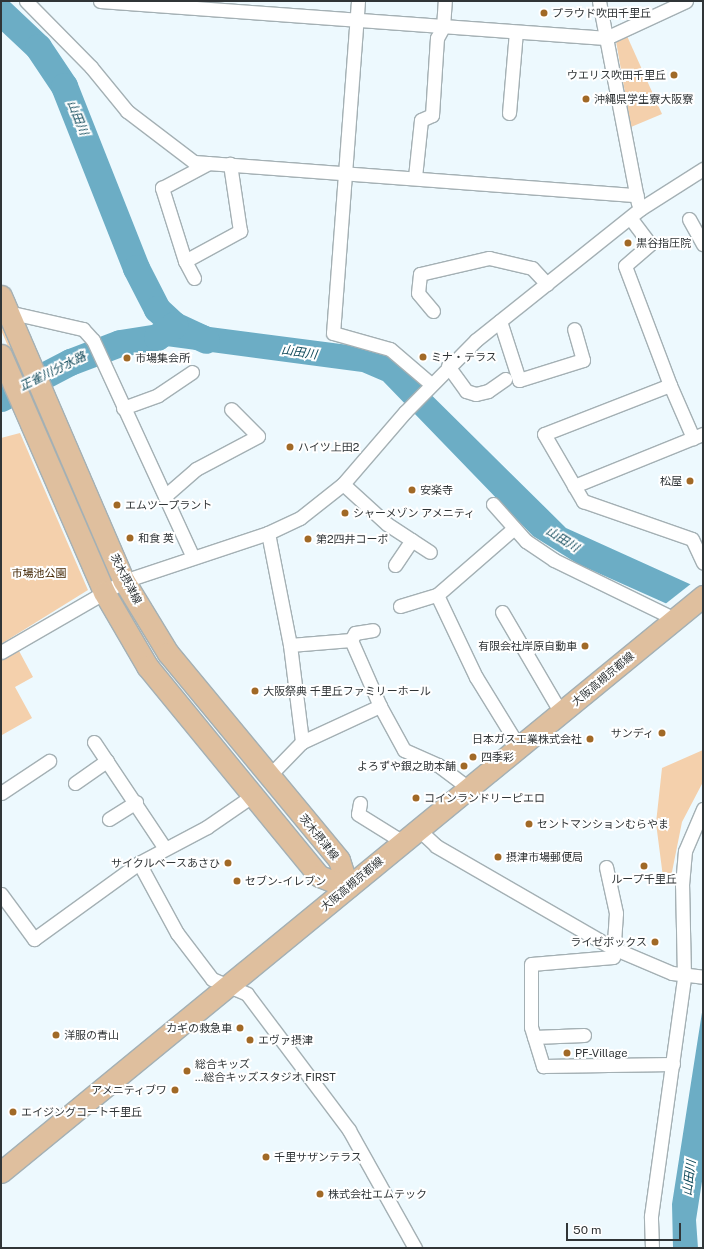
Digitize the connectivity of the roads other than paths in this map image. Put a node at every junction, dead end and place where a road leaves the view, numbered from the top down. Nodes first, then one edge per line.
1 (26, 1) edge
2 (100, 1) edge
3 (358, 1) edge
4 (445, 1) edge
5 (599, 1) edge
6 (686, 1) edge
7 (125, 2) edge
8 (356, 22) junction
9 (443, 27) junction
10 (516, 32) junction
11 (606, 38) junction
12 (509, 113) dead end
13 (209, 163) junction
14 (230, 164) junction
15 (703, 169) edge
16 (345, 171) junction
17 (415, 177) junction
18 (637, 195) junction
19 (635, 214) junction
20 (689, 219) dead end
21 (703, 244) edge
22 (185, 260) junction
23 (194, 278) dead end
24 (547, 284) junction
25 (4, 304) edge
26 (433, 311) dead end
27 (500, 321) junction
28 (574, 329) dead end
29 (1, 355) edge
30 (448, 366) junction
31 (192, 372) dead end
32 (505, 379) dead end
33 (431, 384) junction
34 (670, 385) junction
35 (123, 408) junction
36 (231, 409) dead end
37 (698, 436) edge
38 (343, 484) junction
39 (574, 486) junction
40 (165, 496) junction
41 (493, 504) dead end
42 (514, 528) junction
43 (268, 532) junction
44 (412, 540) junction
45 (430, 552) dead end
46 (193, 557) junction
47 (703, 563) edge
48 (395, 565) dead end
49 (124, 581) junction
50 (104, 592) junction
51 (437, 595) junction
52 (703, 596) edge
53 (400, 606) dead end
54 (502, 612) dead end
55 (677, 617) junction
56 (373, 630) dead end
57 (351, 640) junction
58 (290, 645) junction
59 (1, 652) edge
60 (380, 706) junction
61 (561, 713) junction
62 (94, 742) dead end
63 (302, 742) junction
64 (519, 747) junction
65 (49, 761) dead end
66 (107, 761) junction
67 (269, 776) junction
68 (75, 783) dead end
69 (468, 788) junction
70 (2, 792) edge
71 (255, 794) junction
72 (136, 802) junction
73 (360, 803) dead end
74 (703, 809) edge
75 (109, 819) dead end
76 (410, 836) junction
77 (164, 847) junction
78 (139, 863) junction
79 (606, 867) dead end
80 (348, 887) junction
81 (1, 894) edge
82 (613, 948) junction
83 (684, 977) junction
84 (700, 977) edge
85 (229, 987) junction
86 (584, 1035) dead end
87 (534, 1037) junction
88 (673, 1064) junction
89 (1, 1172) edge
90 (415, 1248) edge
91 (652, 1248) edge

1 - 13 street
2 - 7 street
3 - 8 street
4 - 9 street
5 - 11 street
6 - 11 street
7 - 8 street
8 - 9 street
8 - 16 street
9 - 10 street
9 - 17 street
10 - 11 street
10 - 12 street
11 - 18 street
13 - 14 street
13 - 22 street
14 - 16 street
14 - 22 street
15 - 19 street
16 - 17 street
16 - 33 street
17 - 18 street
18 - 19 street
19 - 24 street
19 - 34 street
20 - 21 street
22 - 23 street
24 - 26 street
24 - 27 street
25 - 35 street
25 - 49 main road, 茨木摂津線
27 - 28 street
27 - 30 street
29 - 50 main road
30 - 32 street
30 - 33 street
31 - 35 street
33 - 38 street
34 - 37 street
34 - 39 street
35 - 40 street
36 - 40 street
37 - 39 street
38 - 43 street
38 - 44 street
39 - 47 street
40 - 46 street
41 - 42 street
42 - 51 street
42 - 55 street
43 - 46 street
43 - 58 street
44 - 45 street
44 - 48 street
46 - 49 street
49 - 50 street
49 - 67 main road, 茨木摂津線
50 - 59 street
50 - 71 main road
51 - 53 street
51 - 64 street
52 - 55 main road, 大阪高槻京都線
54 - 61 street
55 - 61 main road, 大阪高槻京都線
56 - 57 street
57 - 58 street
57 - 60 street
58 - 63 street
60 - 63 street
60 - 69 street
61 - 64 main road, 大阪高槻京都線
62 - 66 street
63 - 67 street
64 - 69 main road, 大阪高槻京都線
65 - 70 street
66 - 68 street
66 - 72 street
67 - 80 main road, 茨木摂津線
69 - 76 main road, 大阪高槻京都線
71 - 77 street
71 - 80 main road
72 - 75 street
72 - 77 street
73 - 76 street
74 - 83 street
76 - 80 main road, 大阪高槻京都線
76 - 82 street
77 - 78 street
78 - 81 street
78 - 85 street
79 - 82 street
80 - 85 main road, 大阪高槻京都線
82 - 83 street
82 - 87 street
83 - 84 street
83 - 88 street
85 - 89 main road, 大阪高槻京都線
85 - 90 street
86 - 87 street
87 - 88 street
88 - 91 street

